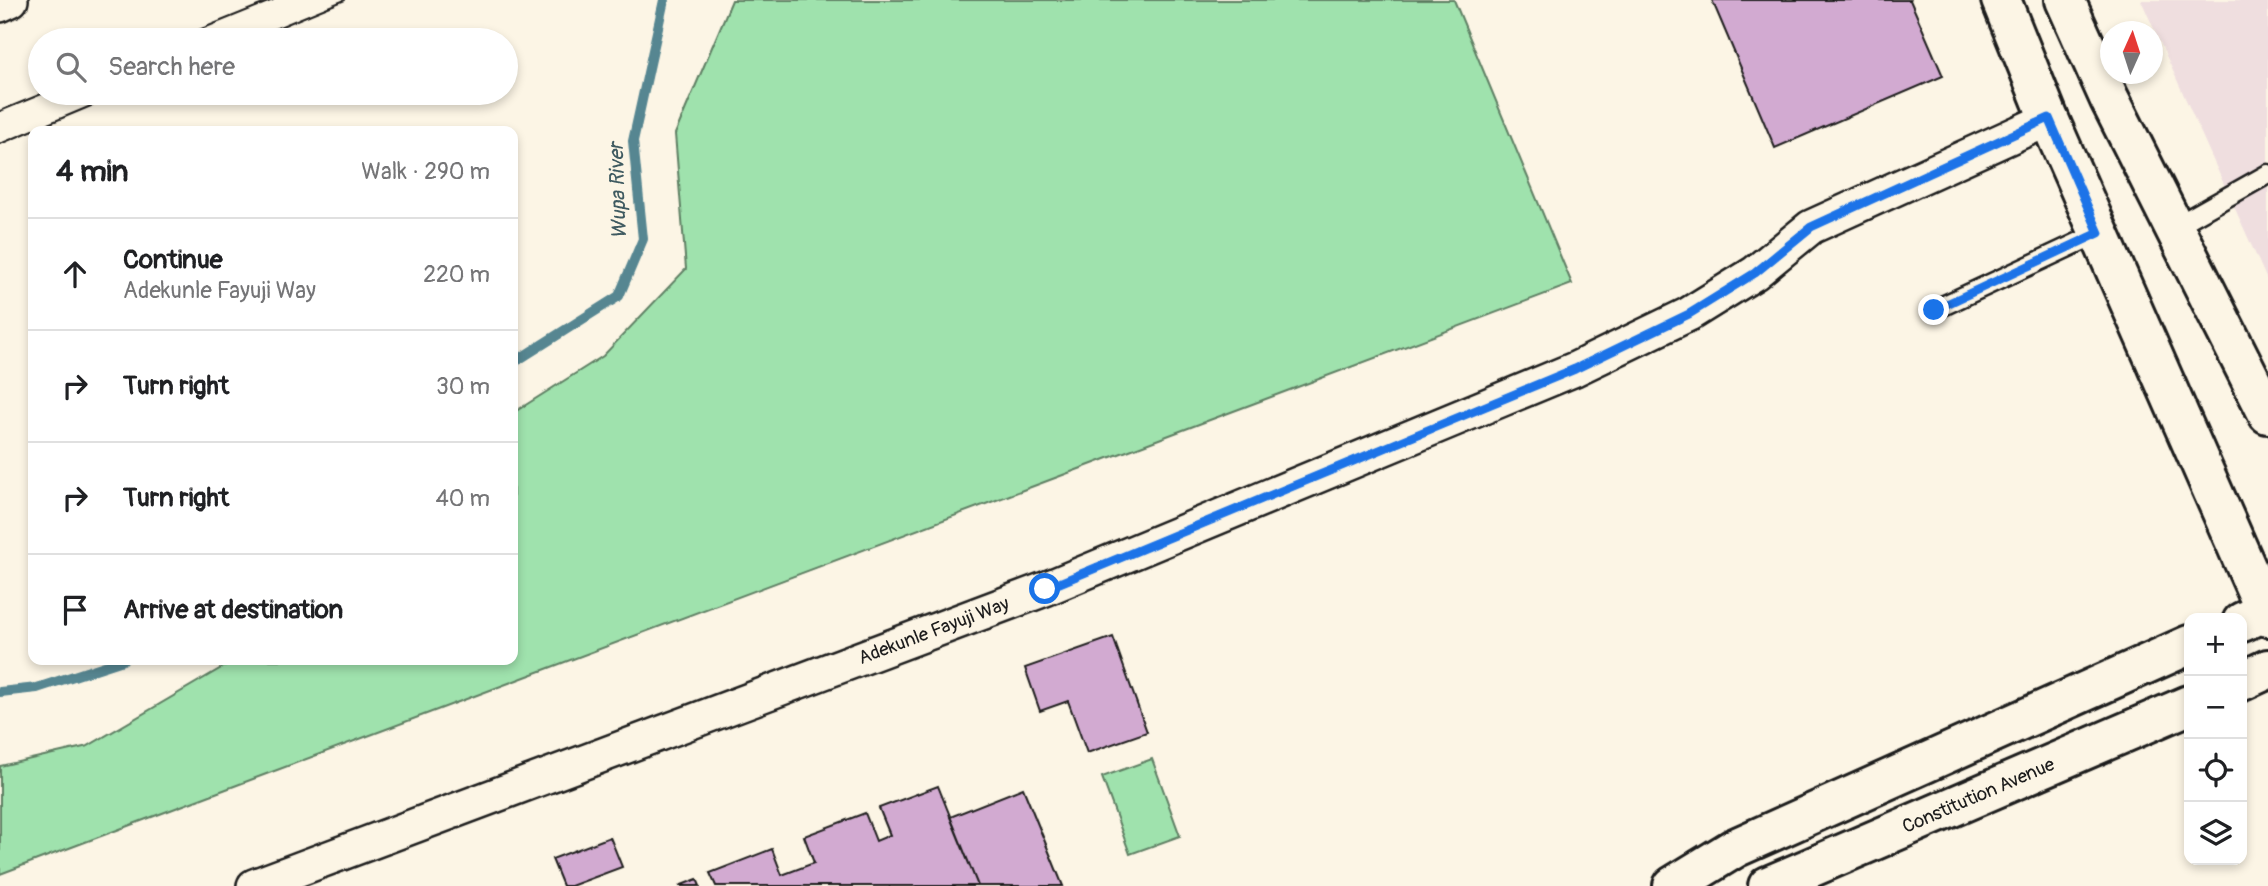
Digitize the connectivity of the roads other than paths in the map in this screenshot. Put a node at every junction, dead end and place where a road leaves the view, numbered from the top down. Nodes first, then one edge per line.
1 (11, 0) edge
2 (2001, 0) edge
3 (2065, 0) edge
4 (0, 5) edge
5 (2049, 118) junction
6 (2268, 174) edge
7 (2174, 227) junction
8 (2099, 233) junction
9 (1934, 310) dead end
10 (2268, 414) edge
11 (2261, 615) edge
12 (2184, 647) edge
13 (2268, 669) edge
14 (2247, 679) edge
15 (2184, 707) edge
16 (254, 886) edge
17 (1673, 886) edge
18 (1768, 886) edge

1 - 4 street
2 - 5 street
3 - 7 street
5 - 8 street
5 - 16 street, Adekunle Fayuji Way
6 - 7 lane
7 - 10 street
8 - 9 lane
8 - 11 street
12 - 17 street
13 - 14 street
15 - 18 street, Constitution Avenue

